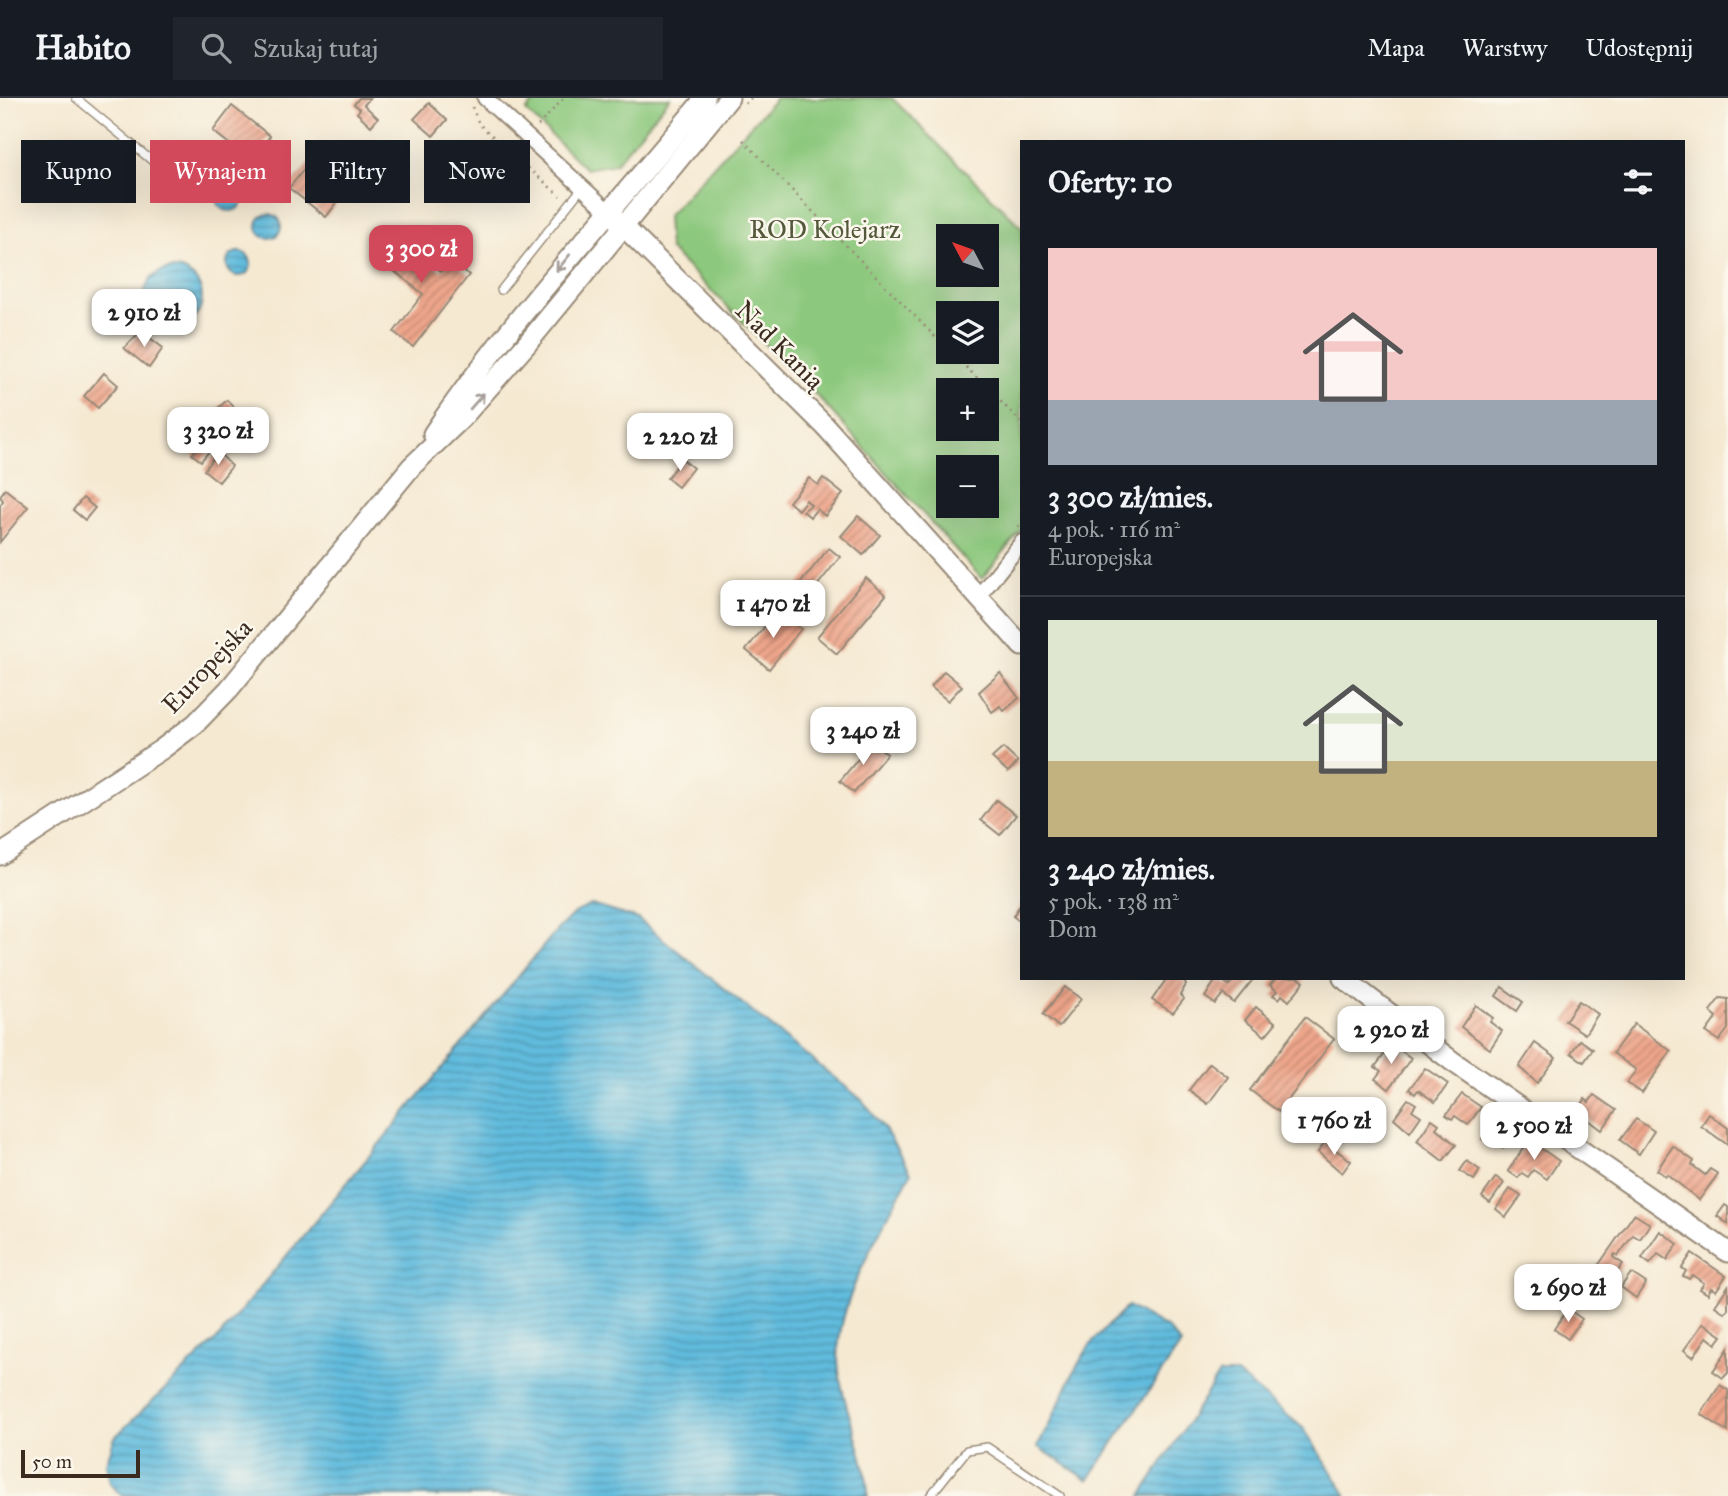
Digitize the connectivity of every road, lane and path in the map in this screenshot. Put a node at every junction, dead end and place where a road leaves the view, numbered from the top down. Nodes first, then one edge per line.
1 (76, 98) edge
2 (485, 98) edge
3 (564, 98) edge
4 (705, 98) edge
5 (729, 98) edge
6 (470, 102) dead end
7 (530, 124) dead end
8 (743, 140) dead end
9 (150, 159) edge
10 (582, 188) junction
11 (569, 204) junction
12 (608, 211) junction
13 (624, 227) junction
14 (501, 290) dead end
15 (936, 337) edge
16 (963, 364) edge
17 (1020, 421) edge
18 (411, 467) junction
19 (1020, 544) edge
20 (978, 597) junction
21 (1020, 644) edge
22 (0, 855) edge
23 (1346, 980) edge
24 (1728, 1252) edge
25 (930, 1496) edge
26 (1060, 1496) edge

1 - 9 lane
2 - 10 street, Nad Kanią
3 - 7 path
4 - 12 street, Europejska
5 - 13 street, Europejska
6 - 11 path
8 - 15 path
10 - 11 lane
10 - 12 street, Nad Kanią
11 - 14 lane
12 - 13 street, Nad Kanią
12 -> 18 street, Europejska
18 -> 13 street, Europejska
13 - 20 street, Nad Kanią
16 - 17 path
18 - 22 street, Europejska
19 - 20 street
20 - 21 street, Nad Kanią
23 - 24 street
25 - 26 lane

